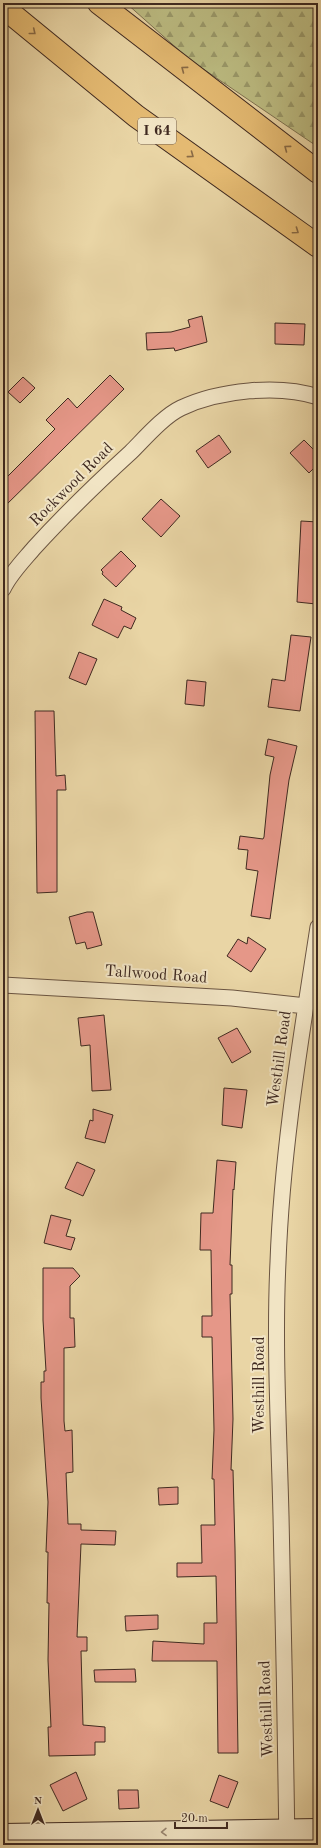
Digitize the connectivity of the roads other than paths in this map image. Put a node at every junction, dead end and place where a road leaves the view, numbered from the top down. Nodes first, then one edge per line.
1 (98, 3) edge
2 (3, 7) edge
3 (318, 172) edge
4 (318, 246) edge
5 (318, 397) edge
6 (3, 589) edge
7 (318, 927) edge
8 (3, 985) edge
9 (306, 1006) junction
10 (318, 1830) edge
11 (3, 1835) edge
12 (287, 1838) edge

3 -> 1 highway
2 -> 4 highway, I 64
5 - 6 street, Rockwood Road
7 - 9 street, Westhill Road
8 - 9 street, Tallwood Road
9 - 12 street, Westhill Road
10 - 12 main road
12 -> 11 main road

